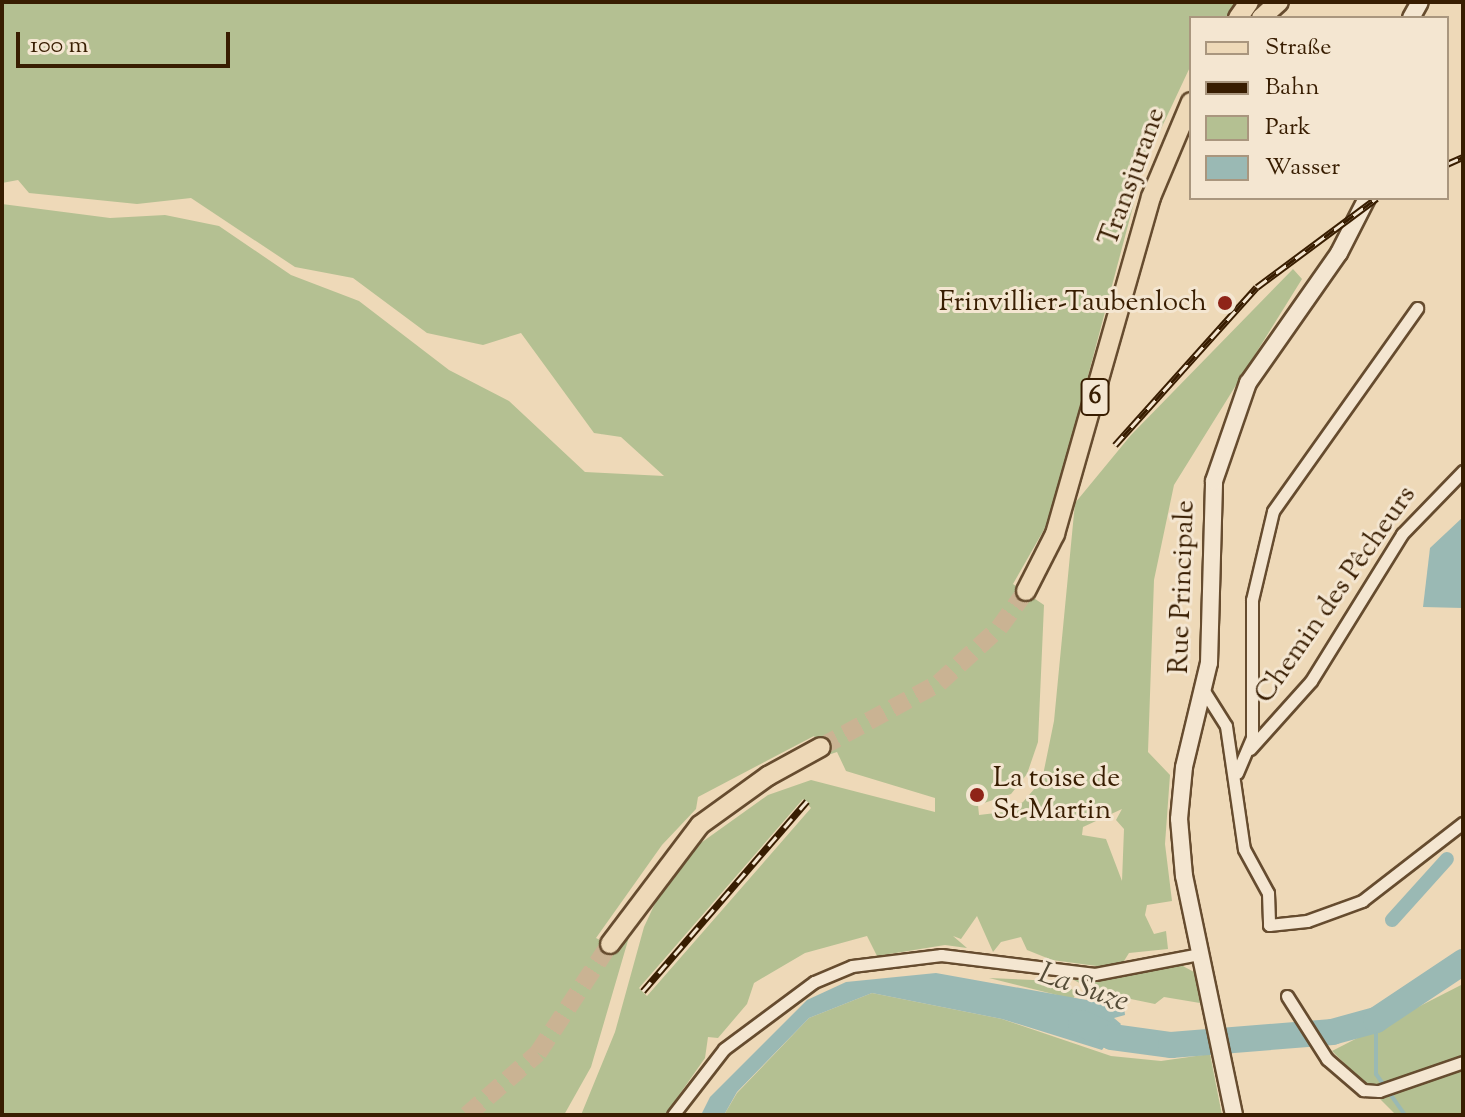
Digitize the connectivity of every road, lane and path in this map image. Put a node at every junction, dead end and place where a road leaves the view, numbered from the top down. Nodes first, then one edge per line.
1 (1279, 2) edge
2 (1263, 16) edge
3 (1189, 102) edge
4 (1366, 200) edge
5 (1417, 308) dead end
6 (1463, 471) edge
7 (1026, 591) tunnel mouth
8 (1204, 691) junction
9 (821, 747) tunnel mouth
10 (1250, 749) junction
11 (1237, 773) junction
12 (1463, 823) edge
13 (610, 944) tunnel mouth
14 (1201, 960) junction
15 (1287, 996) dead end
16 (1463, 1062) edge
17 (673, 1115) edge
18 (1234, 1115) edge

1 - 2 main road
3 - 7 main road, Transjurane / 6
4 - 8 main road, Rue Principale
5 - 10 street
6 - 10 street, Chemin des Pêcheurs
8 - 11 street
8 - 14 main road, Rue Principale
9 - 13 main road
10 - 11 street, Chemin des Pêcheurs
11 - 12 street
14 - 17 street
14 - 18 main road, Rue Principale
15 - 16 street

